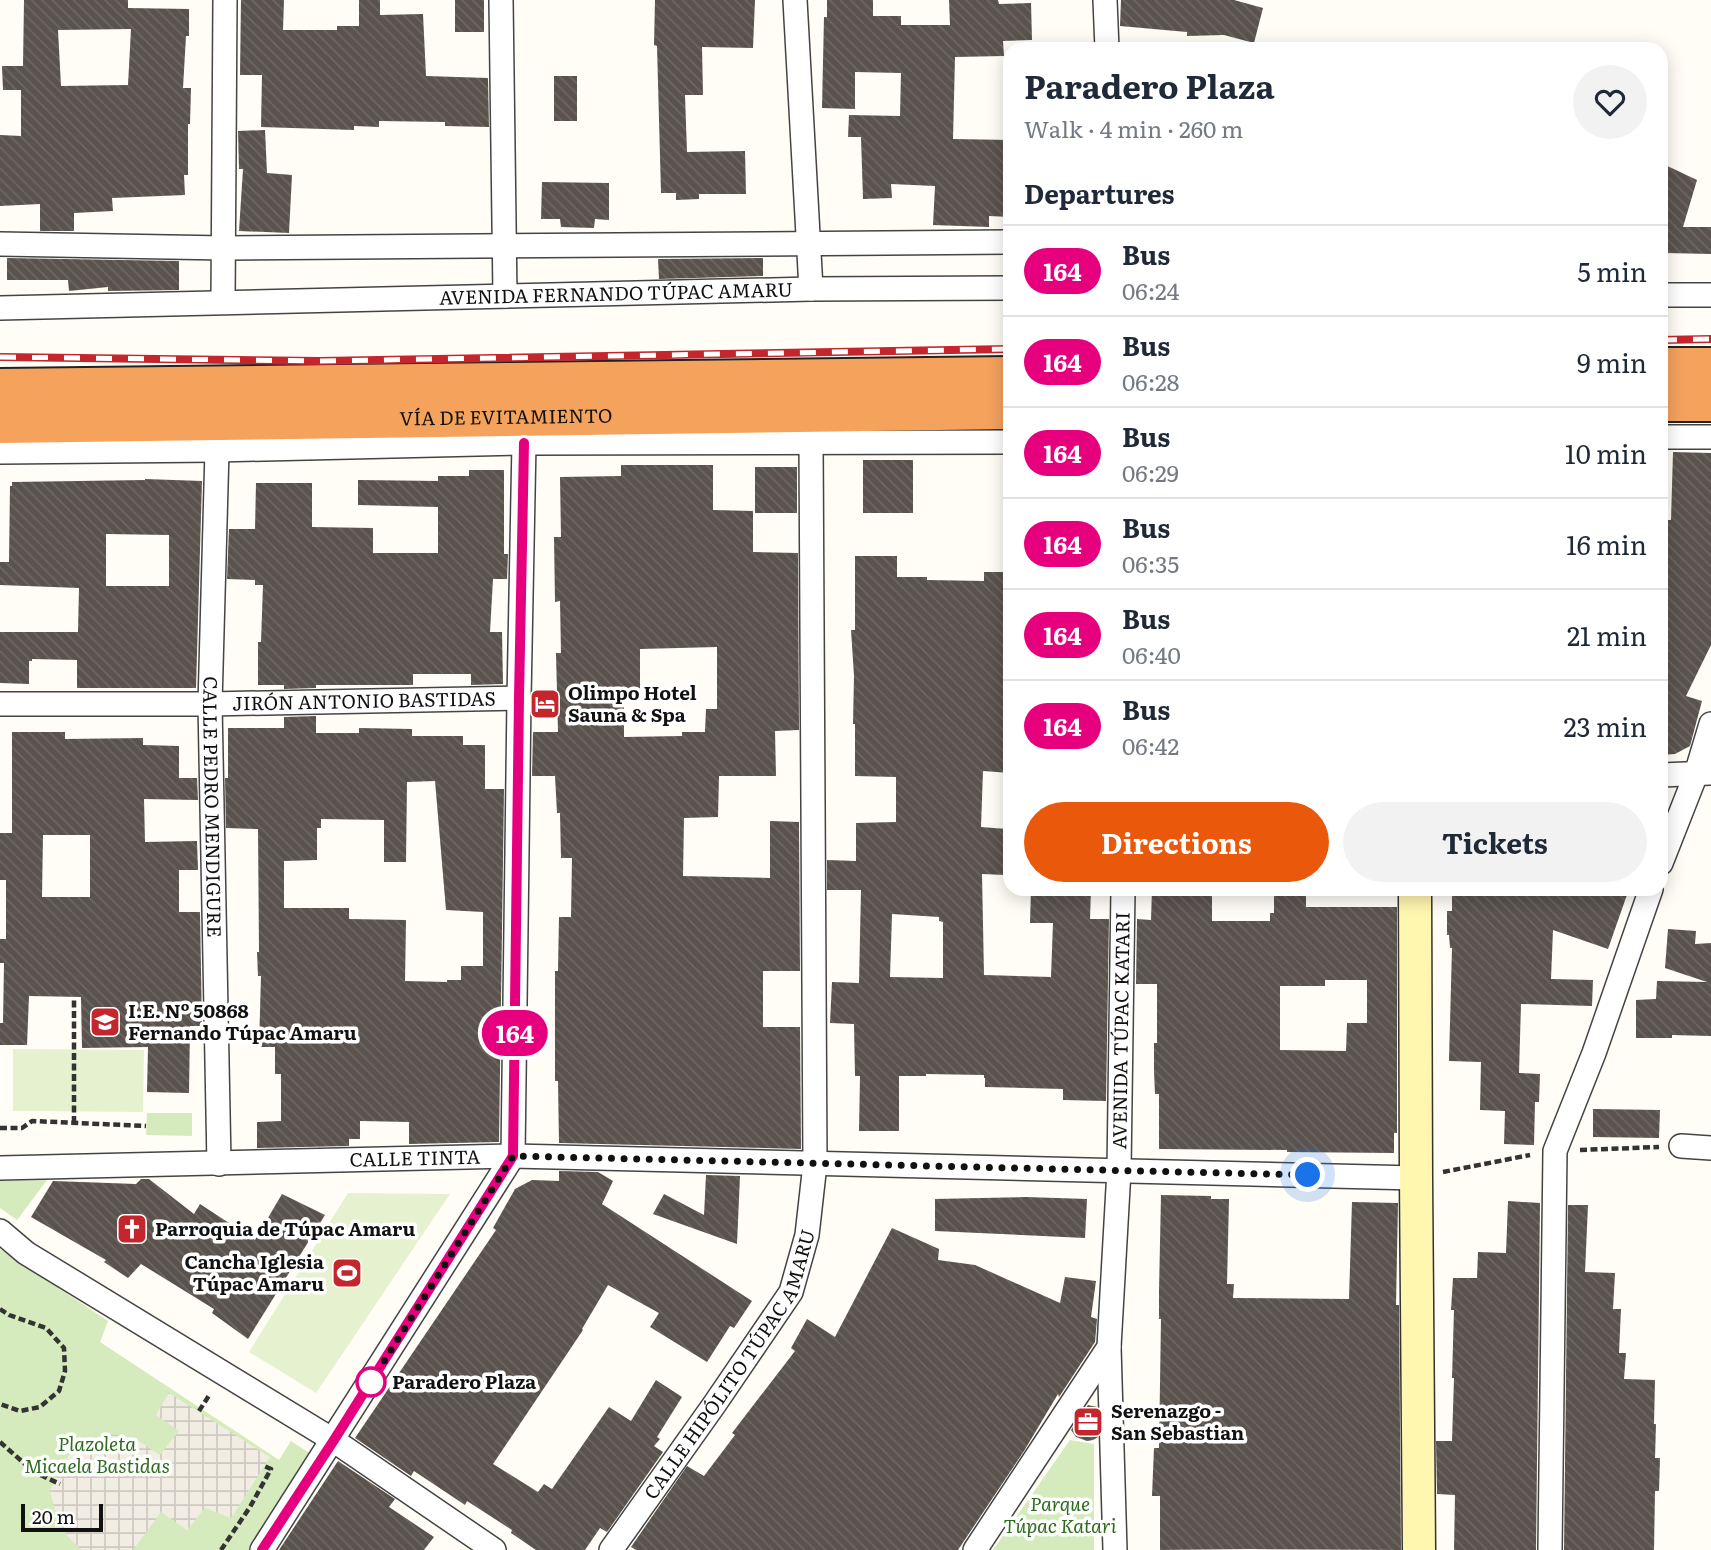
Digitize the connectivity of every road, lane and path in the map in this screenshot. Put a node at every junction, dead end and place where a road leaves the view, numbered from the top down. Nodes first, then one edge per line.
1 (225, 0) edge
2 (501, 0) edge
3 (795, 0) edge
4 (1105, 0) edge
5 (1107, 42) edge
6 (807, 242) junction
7 (1003, 242) edge
8 (0, 244) edge
9 (505, 245) junction
10 (225, 248) junction
11 (1003, 288) edge
12 (811, 289) junction
13 (1668, 295) edge
14 (1711, 295) edge
15 (505, 296) junction
16 (223, 302) junction
17 (0, 308) edge
18 (1668, 367) edge
19 (1711, 367) edge
20 (1003, 376) edge
21 (0, 388) edge
22 (1668, 402) edge
23 (1711, 402) edge
24 (1003, 410) edge
25 (0, 424) edge
26 (1668, 437) edge
27 (1711, 437) edge
28 (1003, 442) edge
29 (524, 443) junction
30 (811, 443) junction
31 (217, 450) junction
32 (0, 452) edge
33 (519, 698) junction
34 (0, 704) edge
35 (210, 704) junction
36 (1711, 724) edge
37 (1703, 774) edge
38 (1668, 775) edge
39 (1668, 848) edge
40 (1123, 896) edge
41 (1415, 896) edge
42 (1649, 896) edge
43 (74, 997) dead end
44 (74, 1123) junction
45 (146, 1126) dead end
46 (0, 1128) edge
47 (1681, 1146) dead end
48 (1711, 1148) edge
49 (513, 1156) junction
50 (219, 1164) junction
51 (815, 1164) junction
52 (0, 1168) edge
53 (1119, 1170) junction
54 (1416, 1178) junction
55 (0, 1231) edge
56 (1, 1311) edge
57 (1109, 1347) junction
58 (0, 1404) edge
59 (334, 1440) junction
60 (0, 1442) edge
61 (264, 1466) dead end
62 (60, 1484) dead end
63 (221, 1550) edge
64 (262, 1550) edge
65 (494, 1550) edge
66 (611, 1550) edge
67 (975, 1550) edge
68 (1115, 1550) edge
69 (1419, 1550) edge
70 (1550, 1550) edge

1 - 10 street
2 - 9 street
3 - 6 street
4 - 5 street
6 - 7 street
6 - 9 street
6 - 12 street
8 - 10 street
9 - 10 street
9 - 15 street
10 - 16 street
11 - 12 street, AVENIDA FERNANDO TÚPAC AMARU
12 - 15 street, AVENIDA FERNANDO TÚPAC AMARU
13 - 14 street
15 - 16 street, AVENIDA FERNANDO TÚPAC AMARU
16 - 17 street, AVENIDA FERNANDO TÚPAC AMARU
18 - 19 highway
20 - 21 highway, VÍA DE EVITAMIENTO
22 - 23 highway
24 - 25 highway, VÍA DE EVITAMIENTO
26 - 27 street
28 - 30 street
29 - 30 street
29 - 31 street
29 - 33 street
30 - 51 street, CALLE HIPÓLITO TÚPAC AMARU
31 - 32 street
31 - 35 street, CALLE PEDRO MENDIGURE
33 - 35 street, JIRÓN ANTONIO BASTIDAS
33 - 49 street
34 - 35 street, JIRÓN ANTONIO BASTIDAS
35 - 50 street, CALLE PEDRO MENDIGURE
36 - 37 street
37 - 38 street
37 - 39 street
40 - 53 street, AVENIDA TÚPAC KATARI
41 - 54 main road
42 - 70 street
43 - 44 path
44 - 45 path
44 - 46 path
47 - 48 street
49 - 50 street, CALLE TINTA
49 - 51 street, CALLE TINTA
49 - 59 street
50 - 52 street, CALLE TINTA
51 - 53 street, CALLE TINTA
51 - 66 street, CALLE HIPÓLITO TÚPAC AMARU
53 - 54 street, CALLE TINTA
53 - 57 street, AVENIDA TÚPAC KATARI
54 - 69 main road
55 - 59 street
56 - 58 path
57 - 67 street
57 - 68 street, AVENIDA TÚPAC KATARI
59 - 64 street
59 - 65 street
60 - 62 path
61 - 63 path

